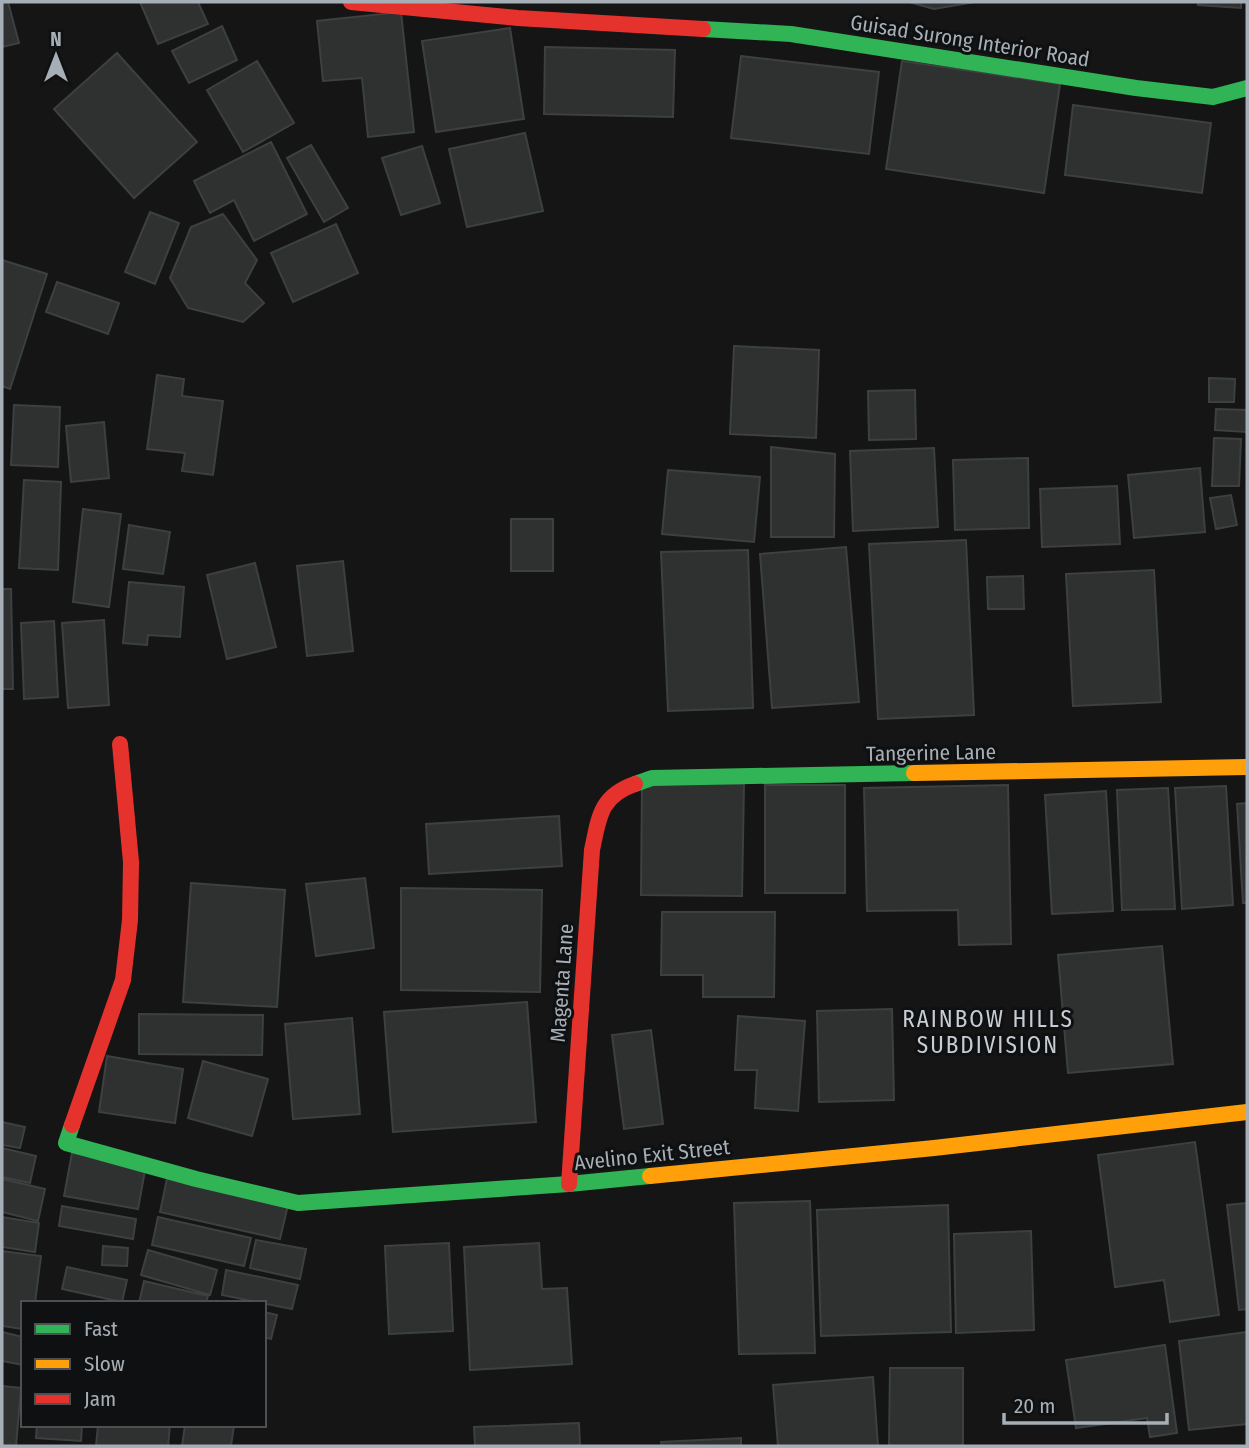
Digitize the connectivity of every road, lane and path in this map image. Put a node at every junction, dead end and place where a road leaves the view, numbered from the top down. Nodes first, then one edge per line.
1 (351, 2) edge
2 (1247, 88) edge
3 (120, 744) dead end
4 (1247, 767) edge
5 (617, 790) joint
6 (1247, 1112) edge
7 (569, 1184) junction

1 - 2 street, Guisad Surong Interior Road
3 - 7 street, Avelino Exit Street
4 - 5 street, Tangerine Lane
5 - 7 street, Magenta Lane
6 - 7 street, Avelino Exit Street

